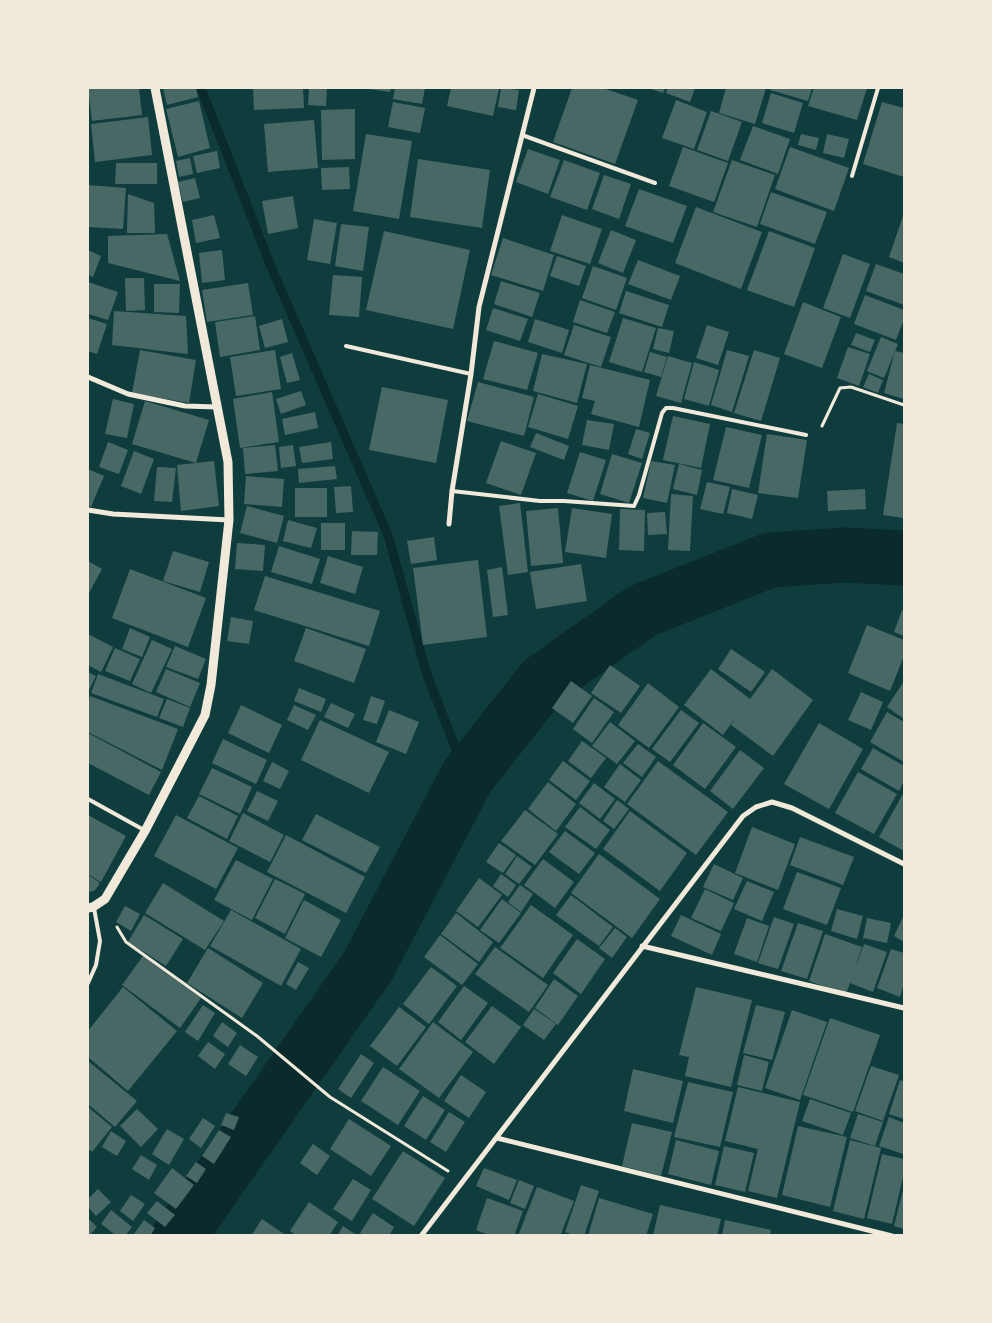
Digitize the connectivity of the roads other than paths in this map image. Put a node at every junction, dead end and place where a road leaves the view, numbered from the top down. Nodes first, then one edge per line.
1 (156, 88) edge
2 (534, 88) edge
3 (878, 88) edge
4 (522, 135) junction
5 (852, 176) dead end
6 (655, 183) dead end
7 (346, 346) dead end
8 (472, 374) junction
9 (88, 378) edge
10 (216, 407) junction
11 (806, 435) road end
12 (452, 491) junction
13 (88, 510) edge
14 (229, 520) junction
15 (449, 524) dead end
16 (88, 799) edge
17 (145, 831) junction
18 (904, 864) edge
19 (90, 907) edge
20 (642, 946) junction
21 (88, 983) edge
22 (904, 1008) edge
23 (497, 1138) junction
24 (422, 1236) edge
25 (892, 1236) edge

1 - 10 street
2 - 4 street
3 - 5 lane
4 - 6 lane
4 - 8 street
7 - 8 lane
8 - 12 street
9 - 10 street
10 - 14 street
11 - 12 lane
12 - 15 street
13 - 14 street
14 - 17 street
16 - 17 lane
17 - 19 street
18 - 20 street
19 - 21 lane
20 - 22 street
20 - 23 street
23 - 24 street
23 - 25 street

